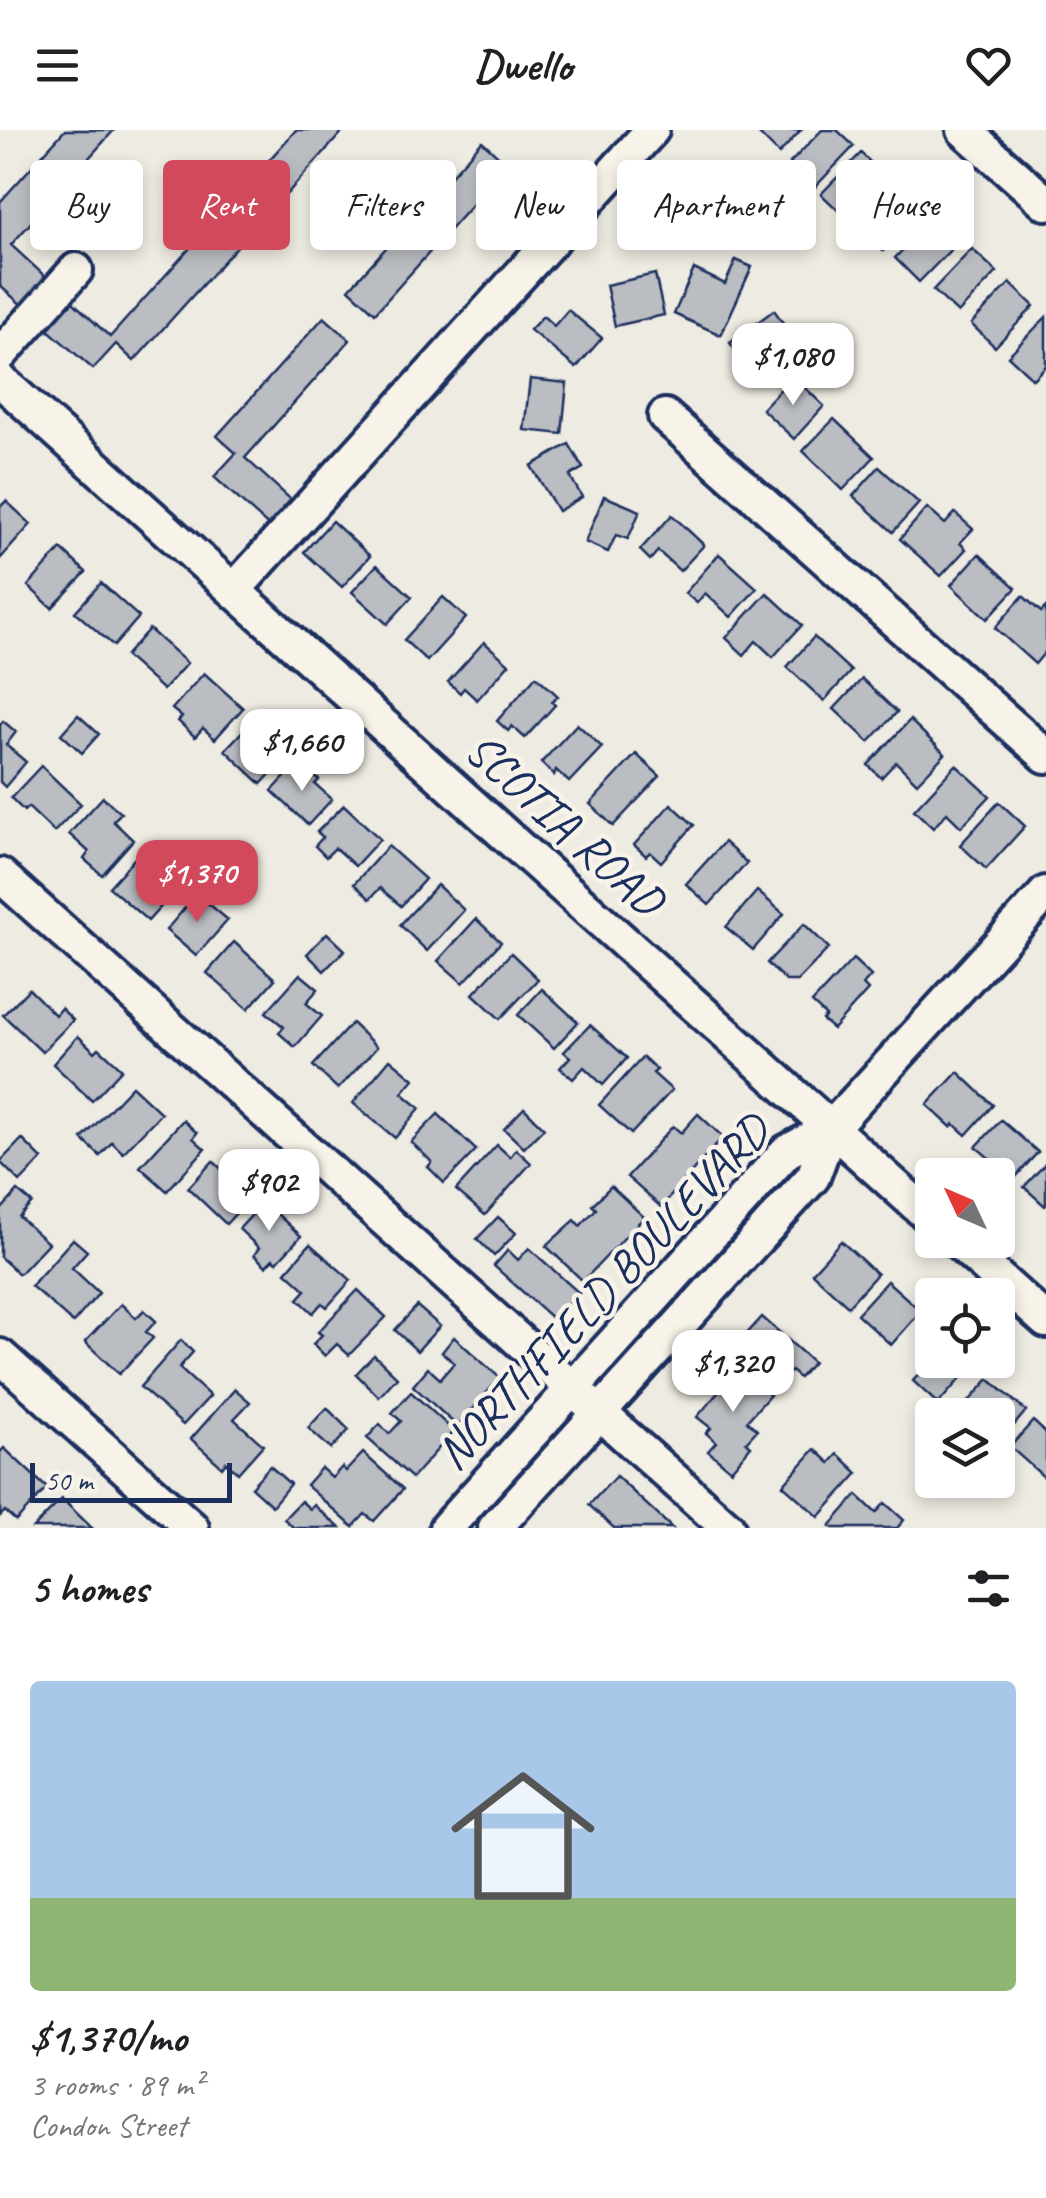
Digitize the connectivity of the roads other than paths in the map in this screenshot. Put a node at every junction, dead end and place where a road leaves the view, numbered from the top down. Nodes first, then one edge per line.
1 (652, 130) edge
2 (964, 130) edge
3 (1046, 203) edge
4 (76, 270) dead end
5 (0, 355) edge
6 (0, 380) edge
7 (665, 416) dead end
8 (234, 590) junction
9 (1046, 756) edge
10 (0, 875) edge
11 (1046, 893) edge
12 (831, 1128) junction
13 (915, 1204) edge
14 (976, 1258) edge
15 (1046, 1320) edge
16 (0, 1356) edge
17 (572, 1388) junction
18 (599, 1413) junction
19 (192, 1528) edge
20 (446, 1528) edge
21 (495, 1528) edge
22 (728, 1528) edge

1 - 8 street
2 - 3 street
4 - 5 street
6 - 8 street, SCOTIA ROAD
7 - 9 street
8 - 12 street, SCOTIA ROAD
10 - 17 street
11 - 12 street, NORTHFIELD BOULEVARD
12 - 13 street, SCOTIA ROAD
12 - 17 street, NORTHFIELD BOULEVARD
12 - 18 street, NORTHFIELD BOULEVARD
14 - 15 street
16 - 19 street
17 - 18 street
17 - 20 street, NORTHFIELD BOULEVARD
18 - 21 street, NORTHFIELD BOULEVARD
18 - 22 street

